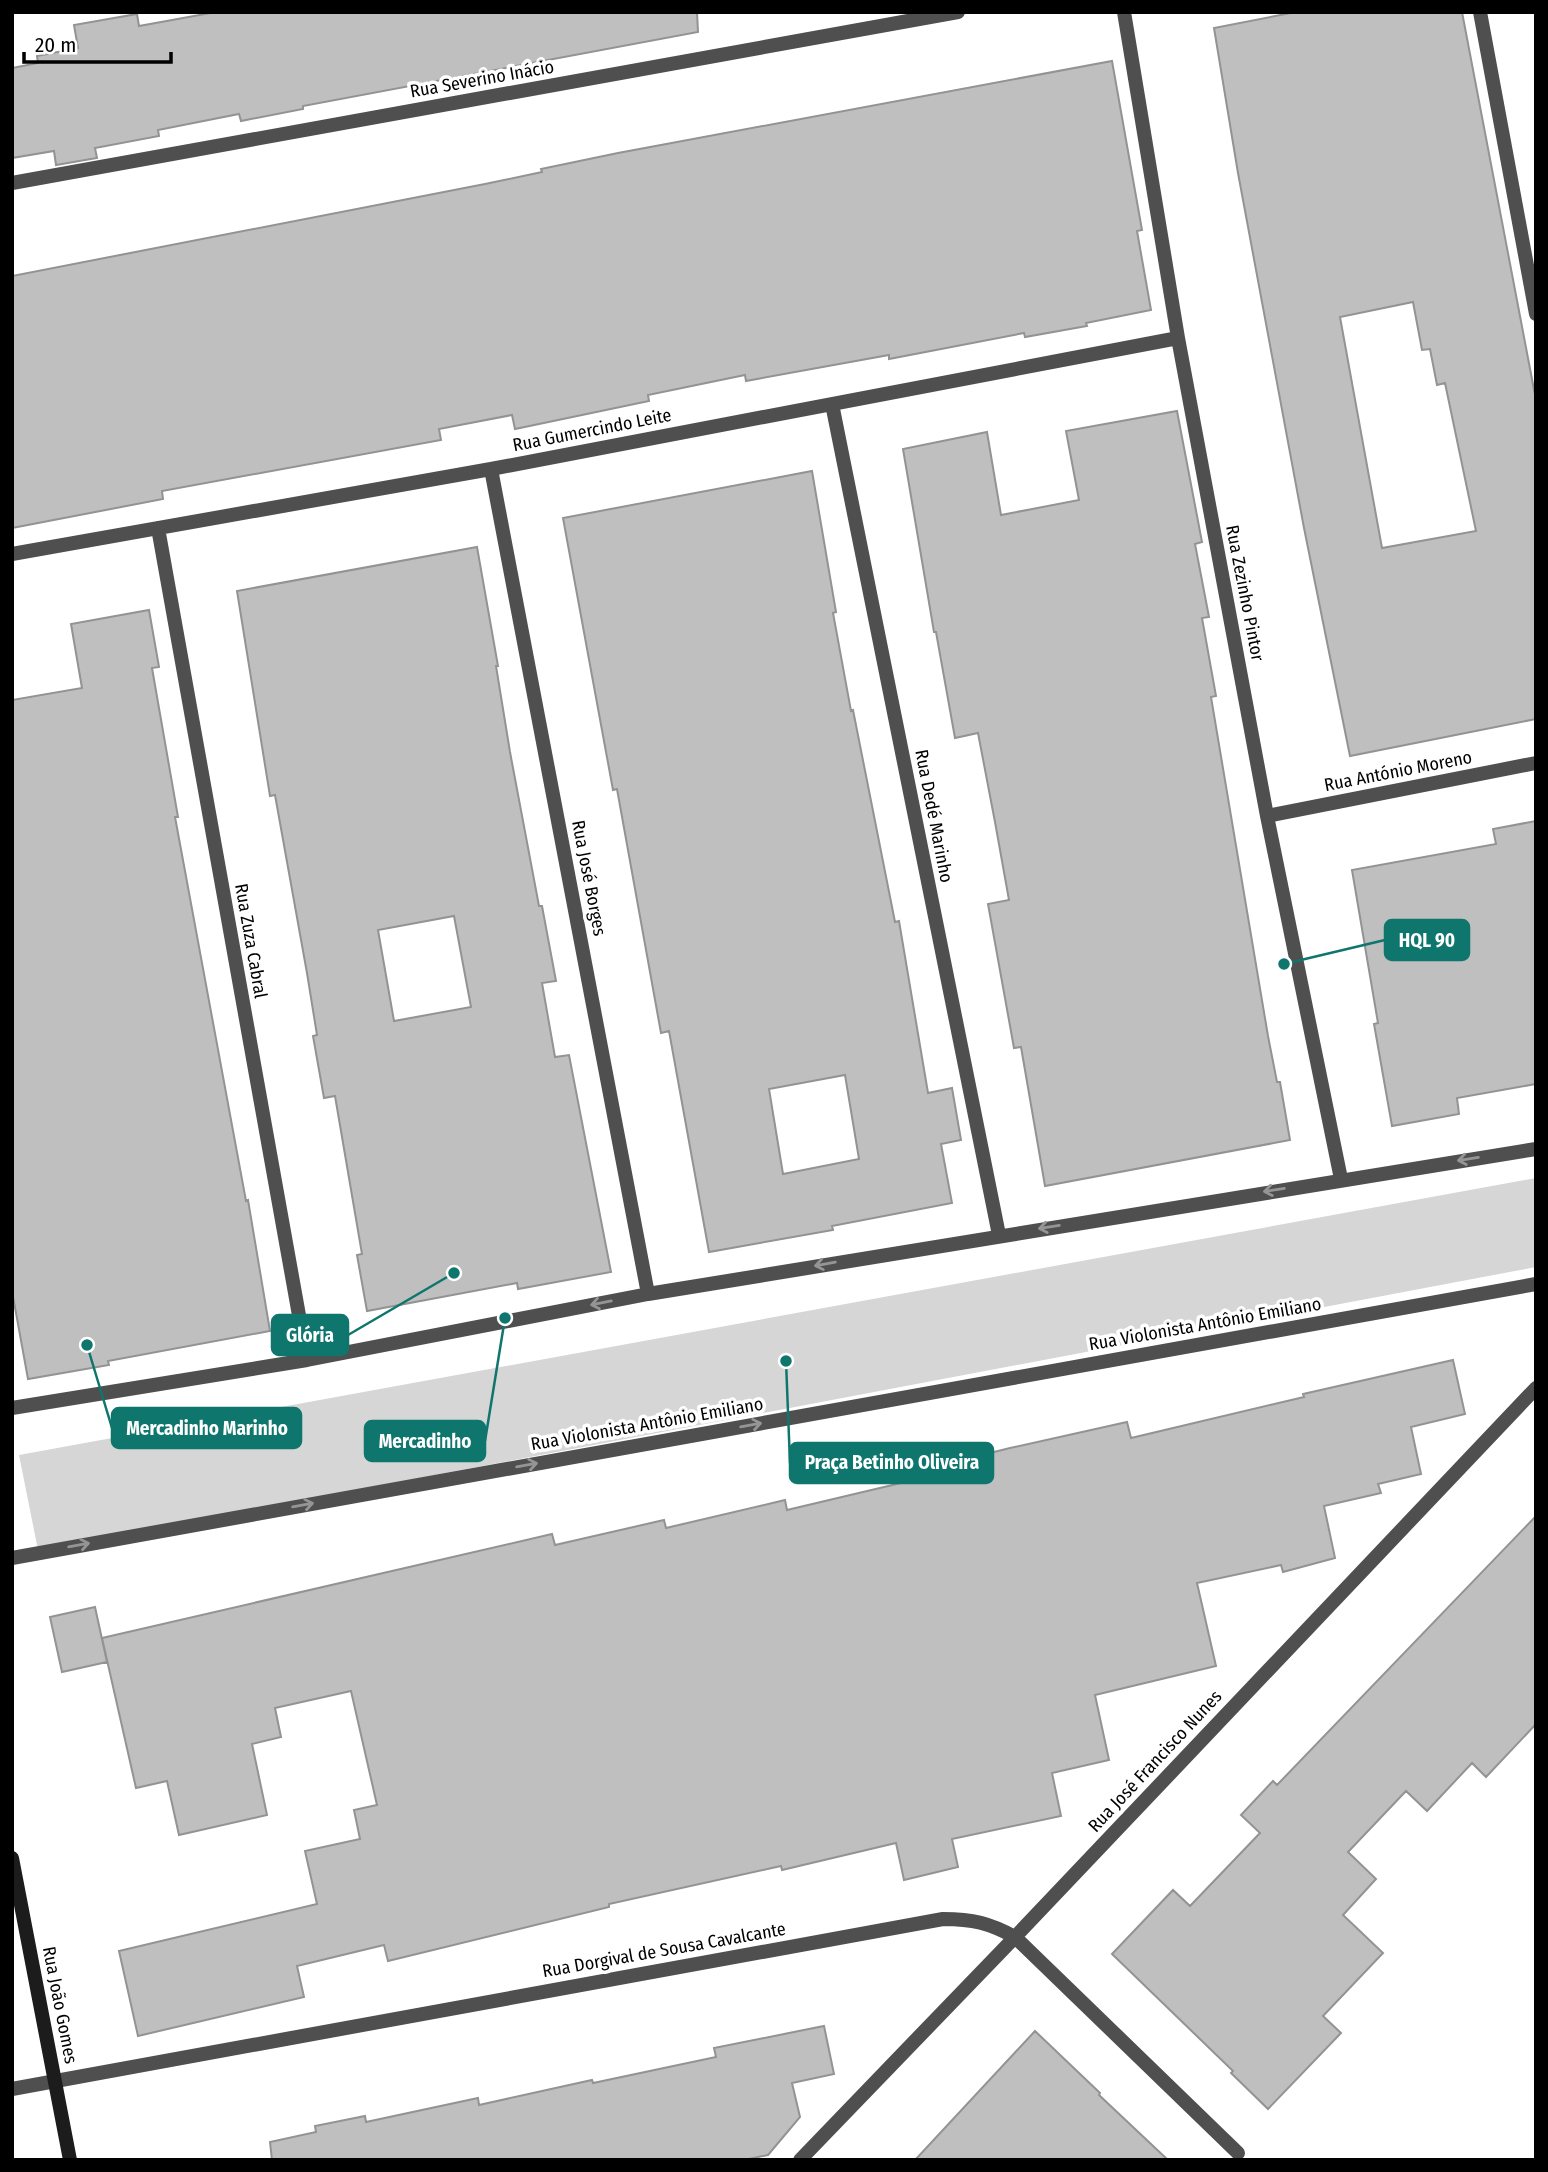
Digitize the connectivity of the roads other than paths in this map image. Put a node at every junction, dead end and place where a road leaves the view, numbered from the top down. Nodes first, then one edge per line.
1 (958, 12) edge
2 (1124, 12) edge
3 (1480, 12) edge
4 (12, 183) edge
5 (1536, 314) edge
6 (1178, 338) junction
7 (832, 404) junction
8 (491, 469) junction
9 (158, 528) junction
10 (12, 554) edge
11 (1536, 763) edge
12 (1267, 816) junction
13 (1536, 1149) edge
14 (1341, 1179) junction
15 (999, 1235) junction
16 (1536, 1284) edge
17 (648, 1294) junction
18 (307, 1360) junction
19 (1536, 1388) edge
20 (12, 1408) edge
21 (12, 1558) edge
22 (12, 1858) edge
23 (1015, 1937) junction
24 (54, 2080) junction
25 (12, 2089) edge
26 (1238, 2153) dead end
27 (70, 2160) edge
28 (800, 2160) edge

1 - 4 street, Rua Severino Inácio
2 - 6 street, Rua Zezinho Pintor
3 - 5 street
6 - 7 street, Rua Gumercindo Leite
6 - 12 street, Rua Zezinho Pintor
7 - 8 street, Rua Gumercindo Leite
7 - 15 street, Rua Dedé Marinho
8 - 9 street, Rua Gumercindo Leite
8 - 17 street, Rua José Borges
9 - 10 street, Rua Gumercindo Leite
9 - 18 street, Rua Zuza Cabral
11 - 12 street, Rua António Moreno
12 - 14 street, Rua Zezinho Pintor
13 -> 14 street
14 -> 15 street
15 -> 17 street
21 -> 16 street, Rua Violonista Antônio Emiliano
17 -> 18 street
18 - 20 street
19 - 23 street, Rua José Francisco Nunes
22 - 24 street, Rua João Gomes
23 - 24 street, Rua Dorgival de Sousa Cavalcante
23 - 26 street, Rua Dorgival de Sousa Cavalcante
23 - 28 street, Rua José Francisco Nunes
24 - 25 street, Rua Dorgival de Sousa Cavalcante
24 - 27 street, Rua João Gomes

